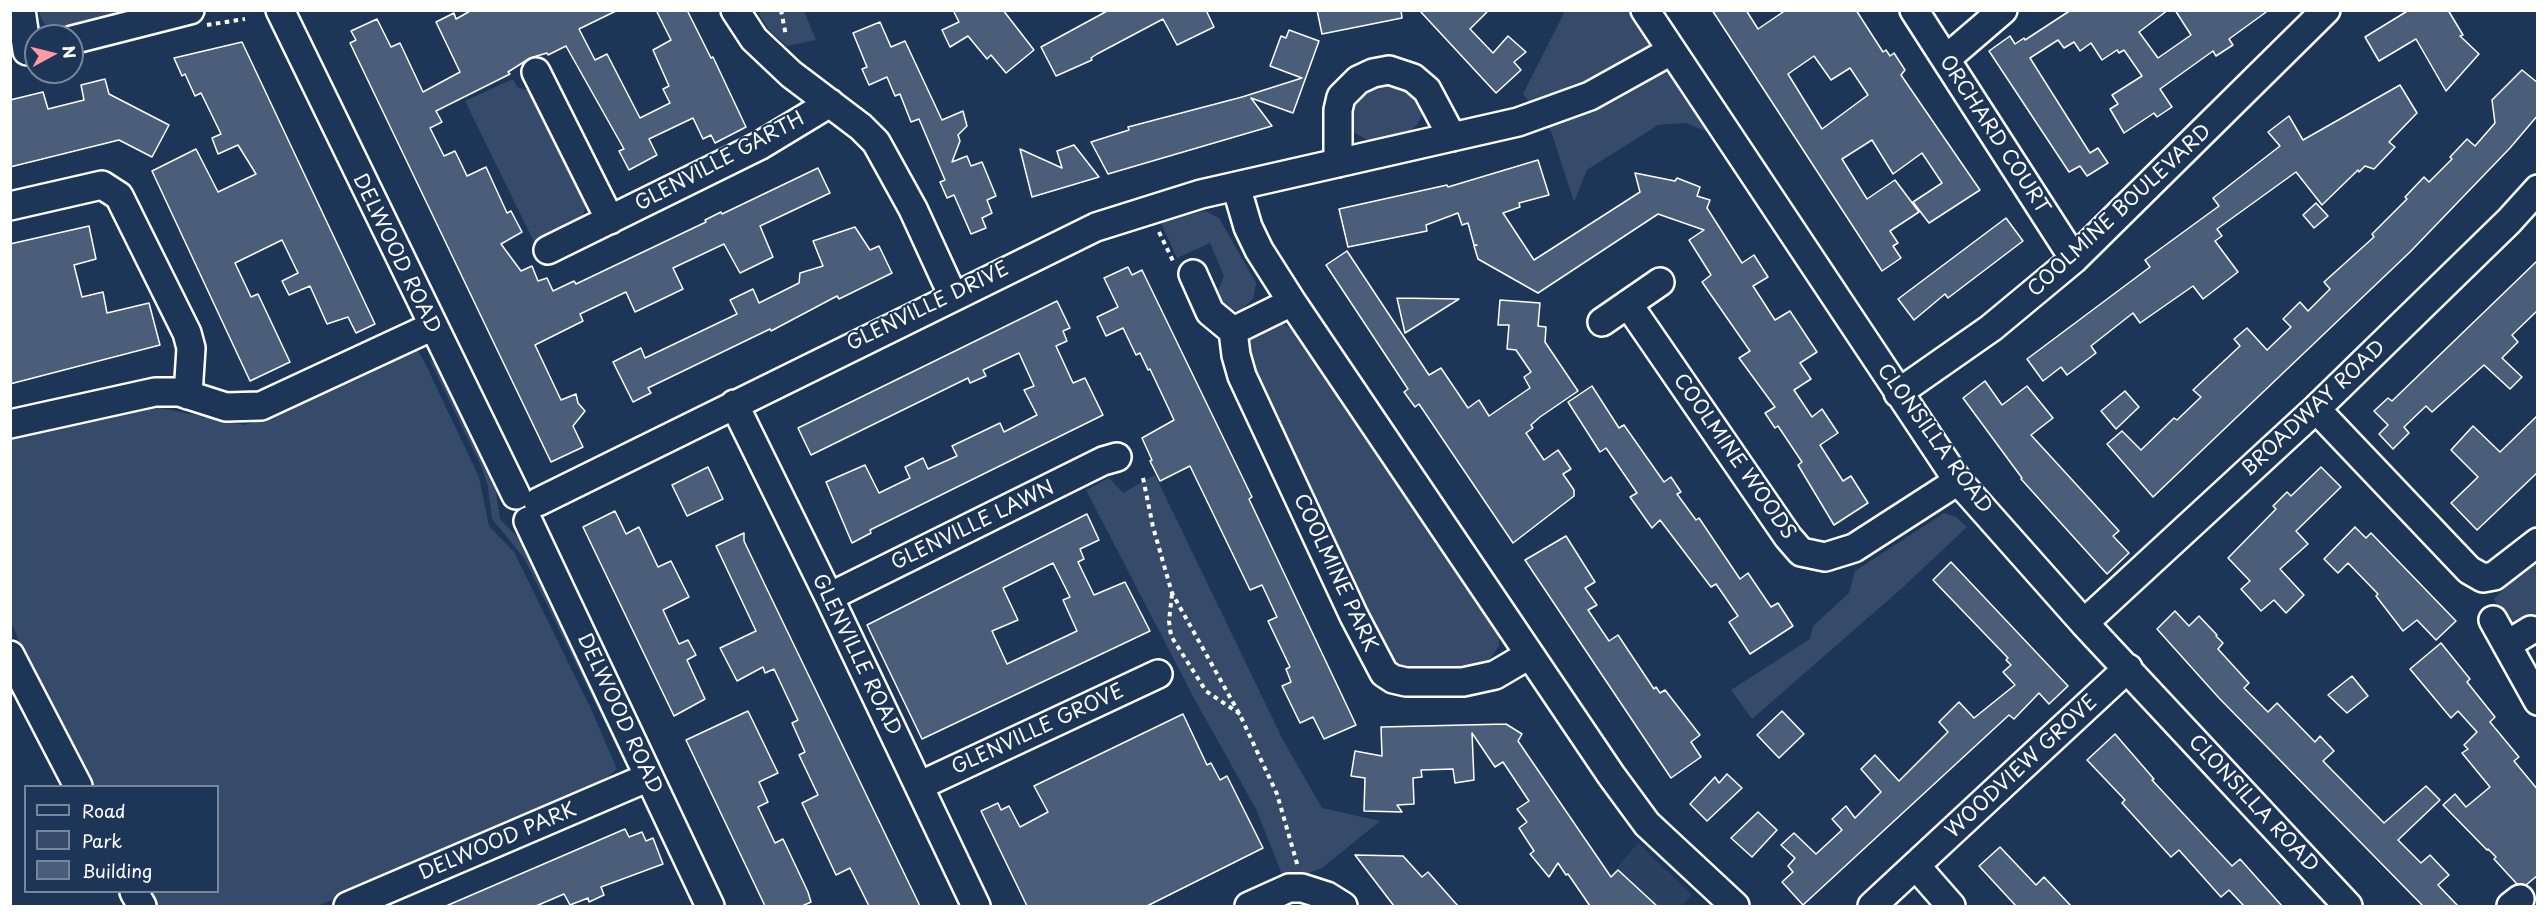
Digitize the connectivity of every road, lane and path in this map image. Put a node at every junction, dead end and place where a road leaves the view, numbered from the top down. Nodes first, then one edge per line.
1 (21, 10) edge
2 (190, 10) edge
3 (280, 10) edge
4 (735, 10) edge
5 (1645, 10) edge
6 (1914, 10) edge
7 (2003, 10) edge
8 (2326, 10) edge
9 (84, 37) edge
10 (24, 42) edge
11 (1671, 51) junction
12 (1946, 59) junction
13 (536, 72) dead end
14 (830, 104) junction
15 (1452, 137) junction
16 (1338, 163) junction
17 (1236, 186) junction
18 (2538, 189) edge
19 (10, 206) edge
20 (610, 220) junction
21 (548, 250) dead end
22 (2074, 259) junction
23 (1193, 274) dead end
24 (1660, 282) dead end
25 (953, 296) junction
26 (1292, 302) junction
27 (1628, 304) junction
28 (1602, 322) dead end
29 (431, 327) junction
30 (1233, 331) junction
31 (1898, 393) junction
32 (189, 394) junction
33 (734, 404) junction
34 (2316, 409) junction
35 (10, 424) edge
36 (1117, 457) dead end
37 (1143, 478) dead end
38 (1958, 481) junction
39 (527, 506) junction
40 (2538, 542) edge
41 (1172, 593) junction
42 (829, 597) junction
43 (2493, 620) dead end
44 (2084, 623) junction
45 (2531, 630) dead end
46 (2508, 644) junction
47 (10, 654) edge
48 (1529, 655) junction
49 (2128, 668) junction
50 (1158, 674) dead end
51 (2538, 701) edge
52 (1240, 715) junction
53 (649, 777) junction
54 (77, 785) edge
55 (919, 786) junction
56 (1917, 866) junction
57 (1302, 888) junction
58 (348, 906) edge
59 (710, 906) edge
60 (976, 906) edge
61 (1249, 906) edge
62 (1343, 906) edge
63 (1735, 906) edge
64 (1872, 906) edge
65 (1952, 906) edge
66 (2348, 906) edge

1 - 10 street
2 - 9 street
3 - 29 street, DELWOOD ROAD
4 - 14 street
5 - 11 street, CLONSILLA ROAD
6 - 12 street, ORCHARD COURT
7 - 12 street
8 - 22 street, COOLMINE BOULEVARD
11 - 15 street, GLENVILLE DRIVE
11 - 31 street, CLONSILLA ROAD
12 - 22 street, ORCHARD COURT
13 - 20 street
14 - 20 street, GLENVILLE GARTH
14 - 25 street
15 - 16 street, GLENVILLE DRIVE
15 - 16 street
16 - 17 street, GLENVILLE DRIVE
17 - 25 street, GLENVILLE DRIVE
17 - 26 street
18 - 34 street, BROADWAY ROAD
19 - 32 street
20 - 21 street, GLENVILLE GARTH
22 - 31 street, COOLMINE BOULEVARD
23 - 30 street
24 - 27 street
25 - 33 street, GLENVILLE DRIVE
26 - 30 street
26 - 48 street
27 - 28 street
27 - 38 street, COOLMINE WOODS
29 - 32 street
29 - 39 street, DELWOOD ROAD
30 - 48 street, COOLMINE PARK
31 - 38 street, CLONSILLA ROAD
32 - 35 street
33 - 39 street, GLENVILLE DRIVE
33 - 42 street, GLENVILLE ROAD
34 - 40 street
34 - 44 street, BROADWAY ROAD
36 - 42 street, GLENVILLE LAWN
37 - 41 path
38 - 44 street, CLONSILLA ROAD
39 - 53 street, DELWOOD ROAD
41 - 52 path
41 - 52 path
42 - 55 street, GLENVILLE ROAD
43 - 46 street
44 - 49 street, CLONSILLA ROAD
45 - 46 street
46 - 51 street
47 - 54 street
48 - 63 street
49 - 56 street, WOODVIEW GROVE
49 - 66 street, CLONSILLA ROAD
50 - 55 street, GLENVILLE GROVE
52 - 57 path
53 - 58 street, DELWOOD PARK
53 - 59 street, DELWOOD ROAD
55 - 60 street, GLENVILLE ROAD
56 - 64 street, WOODVIEW GROVE
56 - 65 street
57 - 61 street
57 - 62 street

